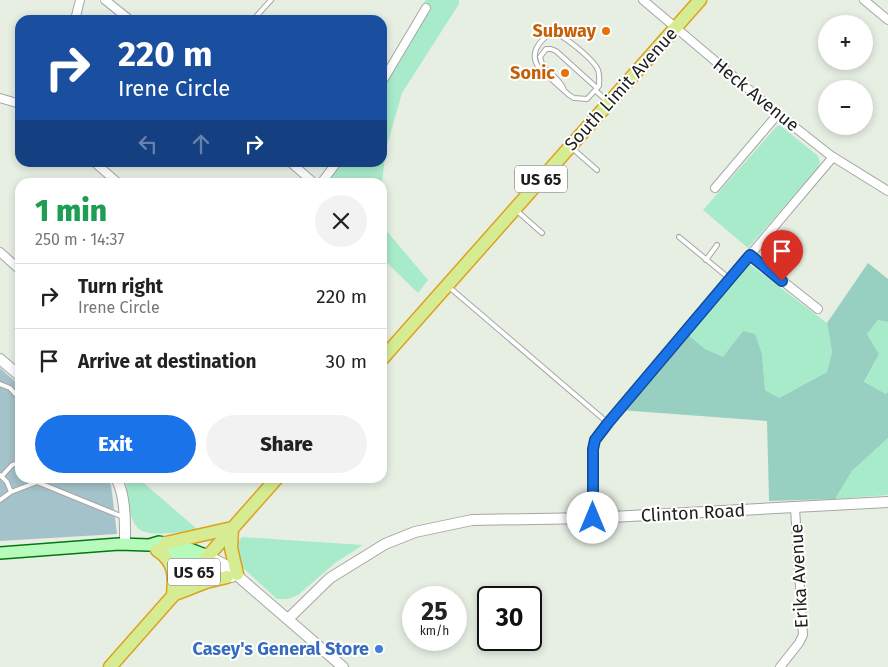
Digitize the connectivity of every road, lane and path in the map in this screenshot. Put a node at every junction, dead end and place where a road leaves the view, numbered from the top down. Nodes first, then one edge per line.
1 (80, 0) edge
2 (105, 0) edge
3 (271, 0) edge
4 (700, 0) edge
5 (864, 0) edge
6 (646, 1) edge
7 (426, 8) dead end
8 (76, 15) edge
9 (124, 15) edge
10 (258, 15) edge
11 (888, 20) edge
12 (675, 28) junction
13 (387, 74) edge
14 (596, 89) junction
15 (565, 91) junction
16 (0, 98) edge
17 (15, 102) edge
18 (609, 103) junction
19 (778, 114) junction
20 (571, 146) junction
21 (833, 157) junction
22 (100, 167) edge
23 (296, 167) edge
24 (333, 167) edge
25 (598, 170) dead end
26 (112, 178) edge
27 (308, 178) edge
28 (325, 178) edge
29 (716, 188) dead end
30 (888, 192) edge
31 (515, 209) junction
32 (542, 233) dead end
33 (679, 237) dead end
34 (717, 245) dead end
35 (0, 252) edge
36 (750, 255) junction
37 (706, 260) junction
38 (15, 266) edge
39 (730, 279) junction
40 (447, 286) junction
41 (818, 309) dead end
42 (387, 352) edge
43 (0, 358) edge
44 (15, 372) edge
45 (0, 384) edge
46 (15, 394) edge
47 (608, 423) junction
48 (15, 464) edge
49 (1, 475) edge
50 (34, 483) edge
51 (39, 483) edge
52 (119, 483) edge
53 (272, 483) edge
54 (11, 492) junction
55 (0, 500) edge
56 (888, 502) edge
57 (795, 508) junction
58 (125, 518) junction
59 (593, 518) junction
60 (232, 528) junction
61 (126, 544) junction
62 (157, 546) junction
63 (0, 553) edge
64 (205, 559) junction
65 (235, 576) junction
66 (174, 595) junction
67 (288, 619) junction
68 (110, 667) edge
69 (343, 667) edge
70 (780, 667) edge

1 - 8 street
2 - 9 street
3 - 10 lane
4 - 12 highway, South Limit Avenue / US 65
5 - 11 street
6 - 12 street, Heck Avenue
7 - 13 street
12 - 18 highway, South Limit Avenue / US 65
12 - 19 street, Heck Avenue
14 - 15 lane
14 - 15 lane
14 - 15 lane
14 - 18 lane
16 - 17 street
18 - 20 highway, South Limit Avenue / US 65
19 - 21 street, Heck Avenue
19 - 29 street
20 - 25 lane
20 - 31 highway, South Limit Avenue / US 65
21 - 30 street, Heck Avenue
21 - 36 street
22 - 26 street
23 - 27 street
24 - 28 street
31 - 32 lane
31 - 40 highway, South Limit Avenue / US 65
33 - 37 lane
34 - 37 lane
35 - 38 street
36 - 39 street
36 - 41 street
37 - 39 lane
39 - 47 street
40 - 42 highway, South Limit Avenue / US 65
40 - 47 lane
43 - 44 street
45 - 46 lane
47 - 59 street
48 - 49 lane
49 - 54 lane
50 - 54 lane
51 - 58 lane
52 - 58 street
53 - 60 highway, US 65
54 - 55 lane
56 - 57 street, Clinton Road
57 - 59 street, Clinton Road
57 - 70 street, Erika Avenue
58 - 61 street
59 - 67 street, Clinton Road
60 - 62 highway
60 - 64 highway, US 65
60 - 65 highway
61 - 62 main road
61 - 63 main road
62 - 64 main road
62 - 66 highway
64 - 65 street
64 - 66 highway, US 65
65 - 66 highway
65 - 67 street
66 - 68 highway, US 65
67 - 69 street

